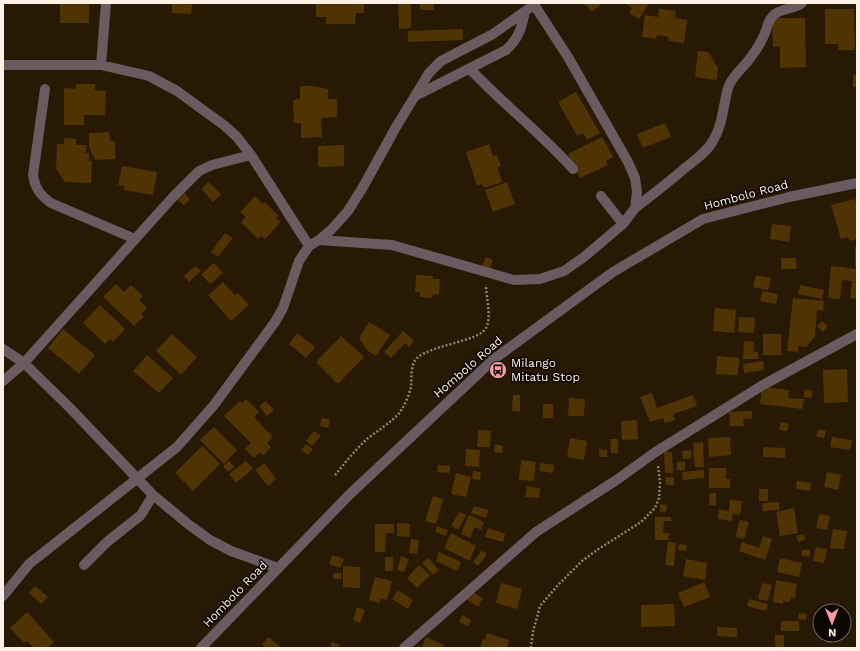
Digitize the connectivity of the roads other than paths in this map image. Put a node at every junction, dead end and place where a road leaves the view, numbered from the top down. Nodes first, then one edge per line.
1 (106, 3) edge
2 (802, 3) edge
3 (534, 4) edge
4 (525, 12) junction
5 (3, 65) edge
6 (101, 65) junction
7 (470, 69) junction
8 (45, 89) dead end
9 (415, 97) junction
10 (251, 155) junction
11 (573, 169) dead end
12 (857, 183) edge
13 (601, 196) dead end
14 (635, 208) junction
15 (623, 224) junction
16 (135, 239) junction
17 (319, 240) junction
18 (309, 246) junction
19 (857, 334) edge
20 (3, 349) edge
21 (24, 363) junction
22 (3, 381) edge
23 (136, 478) junction
24 (153, 495) junction
25 (84, 565) dead end
26 (278, 568) junction
27 (3, 596) edge
28 (201, 648) edge
29 (404, 648) edge

1 - 6 street
2 - 14 street
3 - 4 street
3 - 14 street
4 - 7 street
4 - 9 street
5 - 6 street
6 - 10 street
7 - 9 street
7 - 11 street
8 - 16 street
9 - 17 street
10 - 16 street
10 - 18 street
12 - 26 street, Hombolo Road
13 - 15 street
14 - 15 street
15 - 17 street
16 - 21 street
17 - 18 street
18 - 23 street
19 - 29 street
20 - 21 street
21 - 22 street
21 - 23 street
23 - 24 street
23 - 27 street
24 - 25 street
24 - 26 street
26 - 28 street, Hombolo Road

